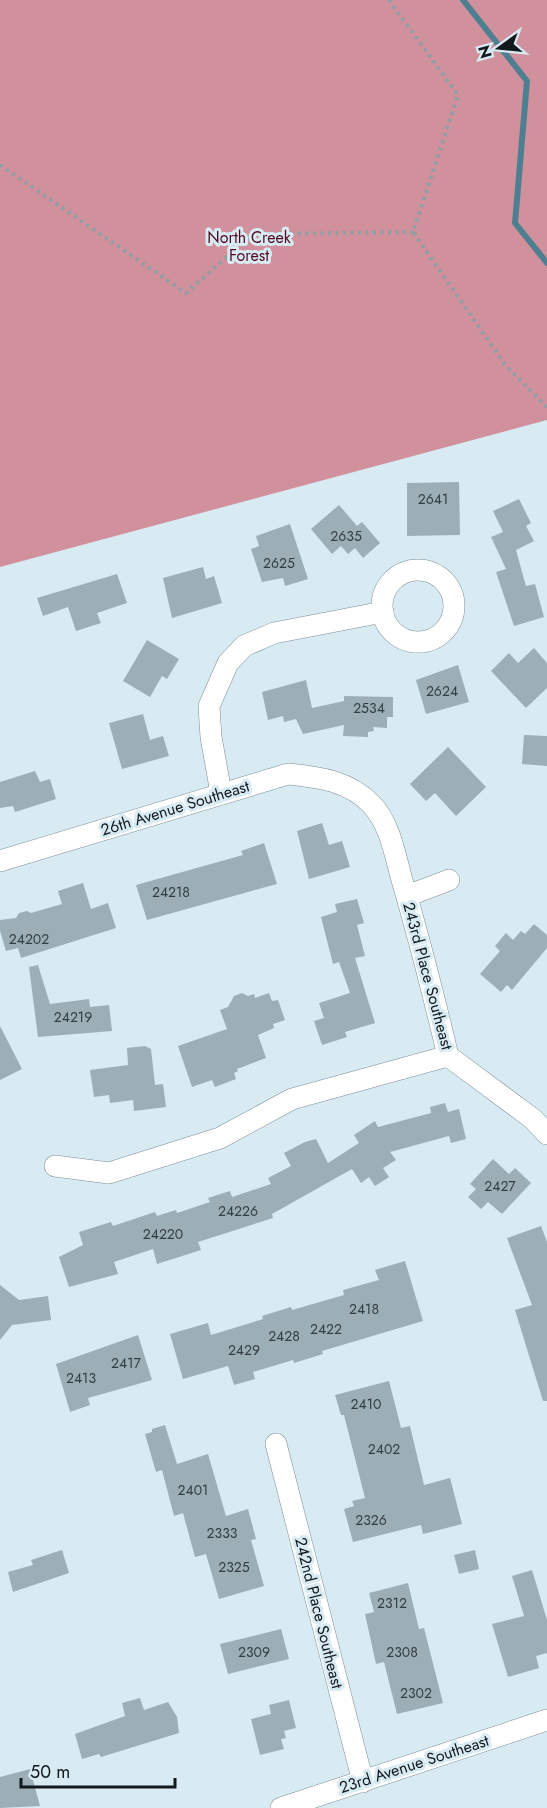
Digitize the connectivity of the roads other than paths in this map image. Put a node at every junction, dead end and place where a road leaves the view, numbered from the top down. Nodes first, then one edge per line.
1 (383, 612) dead end
2 (350, 788) joint
3 (222, 793) junction
4 (0, 861) edge
5 (449, 880) dead end
6 (406, 896) junction
7 (448, 1056) junction
8 (547, 1134) edge
9 (55, 1166) dead end
10 (276, 1444) dead end
11 (546, 1725) edge
12 (363, 1782) junction
13 (329, 1801) edge
14 (281, 1808) edge

1 - 3 street
2 - 3 street, 26th Avenue Southeast
2 - 6 street, 243rd Place Southeast
3 - 4 street, 26th Avenue Southeast
5 - 6 street
6 - 7 street, 243rd Place Southeast
7 - 8 street, 243rd Place Southeast
7 - 9 street
10 - 12 street, 242nd Place Southeast
11 - 12 street, 23rd Avenue Southeast
12 - 13 street, 23rd Avenue Southeast
13 - 14 street, 23rd Avenue Southeast

